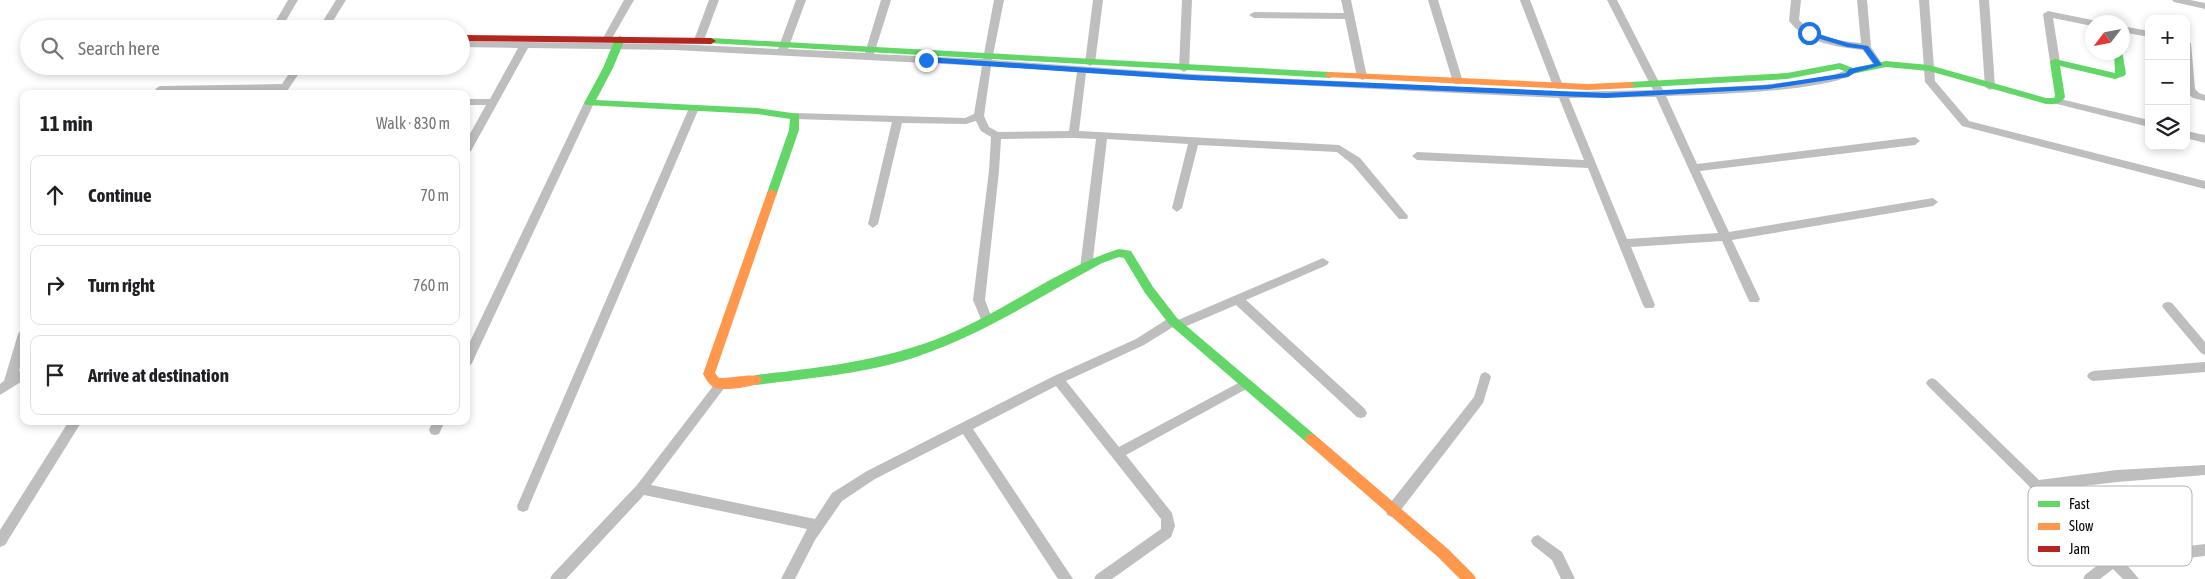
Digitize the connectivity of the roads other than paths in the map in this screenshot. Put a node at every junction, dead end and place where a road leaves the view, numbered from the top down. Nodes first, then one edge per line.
1 (293, 0) edge
2 (342, 0) edge
3 (628, 0) edge
4 (714, 0) edge
5 (801, 0) edge
6 (886, 0) edge
7 (999, 0) edge
8 (1098, 0) edge
9 (1187, 0) edge
10 (1346, 0) edge
11 (1432, 0) edge
12 (1525, 0) edge
13 (1612, 0) edge
14 (1796, 0) edge
15 (1862, 0) edge
16 (1924, 0) edge
17 (1984, 0) edge
18 (2177, 0) edge
19 (2205, 6) edge
20 (1254, 15) dead end
21 (1349, 16) junction
22 (281, 20) edge
23 (328, 20) edge
24 (2085, 22) edge
25 (2130, 30) edge
26 (2145, 33) edge
27 (470, 38) edge
28 (699, 40) junction
29 (616, 41) junction
30 (470, 44) edge
31 (525, 44) junction
32 (1866, 47) junction
33 (783, 49) junction
34 (870, 53) junction
35 (988, 59) junction
36 (2120, 60) edge
37 (2187, 60) edge
38 (2055, 62) junction
39 (1878, 65) junction
40 (1086, 66) junction
41 (1929, 68) junction
42 (1184, 69) junction
43 (293, 75) edge
44 (1362, 77) junction
45 (1341, 80) junction
46 (1458, 82) junction
47 (1990, 87) junction
48 (1509, 88) junction
49 (160, 89) dead end
50 (1657, 89) junction
51 (178, 90) edge
52 (284, 90) edge
53 (1561, 90) junction
54 (2205, 98) edge
55 (2056, 101) junction
56 (470, 102) edge
57 (493, 102) junction
58 (589, 103) junction
59 (694, 108) junction
60 (795, 116) junction
61 (979, 116) junction
62 (898, 120) junction
63 (2145, 123) edge
64 (1074, 134) junction
65 (1102, 135) junction
66 (2190, 135) edge
67 (996, 136) junction
68 (2205, 139) edge
69 (1194, 141) junction
70 (1915, 141) dead end
71 (470, 144) edge
72 (1417, 156) dead end
73 (1591, 164) junction
74 (1693, 168) junction
75 (2205, 185) edge
76 (1933, 202) dead end
77 (1177, 208) dead end
78 (1403, 216) dead end
79 (873, 224) dead end
80 (1726, 237) junction
81 (1624, 243) junction
82 (1323, 262) dead end
83 (1086, 268) junction
84 (1754, 299) dead end
85 (1238, 300) junction
86 (1649, 305) dead end
87 (2168, 306) dead end
88 (986, 321) junction
89 (1175, 323) junction
90 (20, 345) edge
91 (2205, 350) edge
92 (470, 355) edge
93 (2205, 367) edge
94 (2093, 376) dead end
95 (20, 377) edge
96 (1485, 377) dead end
97 (1058, 379) junction
98 (1932, 383) dead end
99 (721, 384) junction
100 (1246, 384) junction
101 (5, 387) edge
102 (1361, 413) dead end
103 (73, 425) edge
104 (965, 427) junction
105 (1117, 454) junction
106 (2205, 470) edge
107 (2035, 486) joint
108 (641, 489) junction
109 (523, 506) dead end
110 (1392, 511) junction
111 (817, 526) junction
112 (1538, 540) dead end
113 (0, 541) edge
114 (2205, 550) edge
115 (2192, 552) edge
116 (2107, 566) edge
117 (2118, 566) edge
118 (557, 579) edge
119 (788, 579) edge
120 (1066, 579) edge
121 (1101, 579) edge
122 (1470, 579) edge
123 (1568, 579) edge
124 (2090, 579) edge
125 (2132, 579) edge

1 - 22 street
2 - 23 street
3 - 29 street
4 - 28 street
5 - 33 street
6 - 34 street
7 - 35 street
8 - 40 street
9 - 42 street
10 - 21 street
11 - 46 street
12 - 53 street
13 - 50 street
14 - 32 street
15 - 32 street
16 - 41 street
17 - 47 street
18 - 19 street
20 - 21 street
21 - 44 street
24 - 38 street
25 - 26 street
27 - 29 street
28 - 29 street
28 - 33 street
29 - 31 street
29 - 33 street
29 - 58 street
30 - 31 street
31 - 57 street
32 - 39 street
33 - 34 street
34 - 35 street
35 - 40 street
35 - 61 street
36 - 38 street
37 - 54 street
38 - 55 street
39 - 41 street
39 - 50 street
40 - 42 street
40 - 45 street
40 - 64 street
41 - 47 street
41 - 75 street
42 - 45 street
43 - 52 street
44 - 45 street
44 - 46 street
45 - 48 street
46 - 48 street
47 - 55 street
48 - 53 street
49 - 51 street
50 - 53 street
50 - 74 street
53 - 73 street
55 - 63 street
56 - 57 street
57 - 71 street
58 - 59 street
58 - 92 street
59 - 60 street
59 - 109 street
60 - 62 street
60 - 99 street
61 - 62 street
61 - 67 street
62 - 79 street
64 - 65 street
64 - 67 street
65 - 69 street
65 - 83 street
66 - 68 street
67 - 88 street
69 - 77 street
69 - 78 street
70 - 74 street
72 - 73 street
73 - 81 street
74 - 80 street
76 - 80 street
80 - 81 street
80 - 84 street
81 - 86 street
82 - 85 street
83 - 88 street
83 - 89 street
85 - 89 street
85 - 102 street
87 - 91 street
88 - 99 street
89 - 97 street
89 - 100 street
90 - 101 street
93 - 94 street
95 - 101 street
96 - 110 street
97 - 104 street
97 - 105 street
98 - 107 street
99 - 108 street
100 - 105 street
100 - 110 street
103 - 113 street
104 - 111 street
104 - 120 street
105 - 121 street
106 - 107 street
108 - 111 street
108 - 118 street
110 - 122 street
111 - 119 street
112 - 123 street
114 - 115 street
116 - 124 street
117 - 125 street

